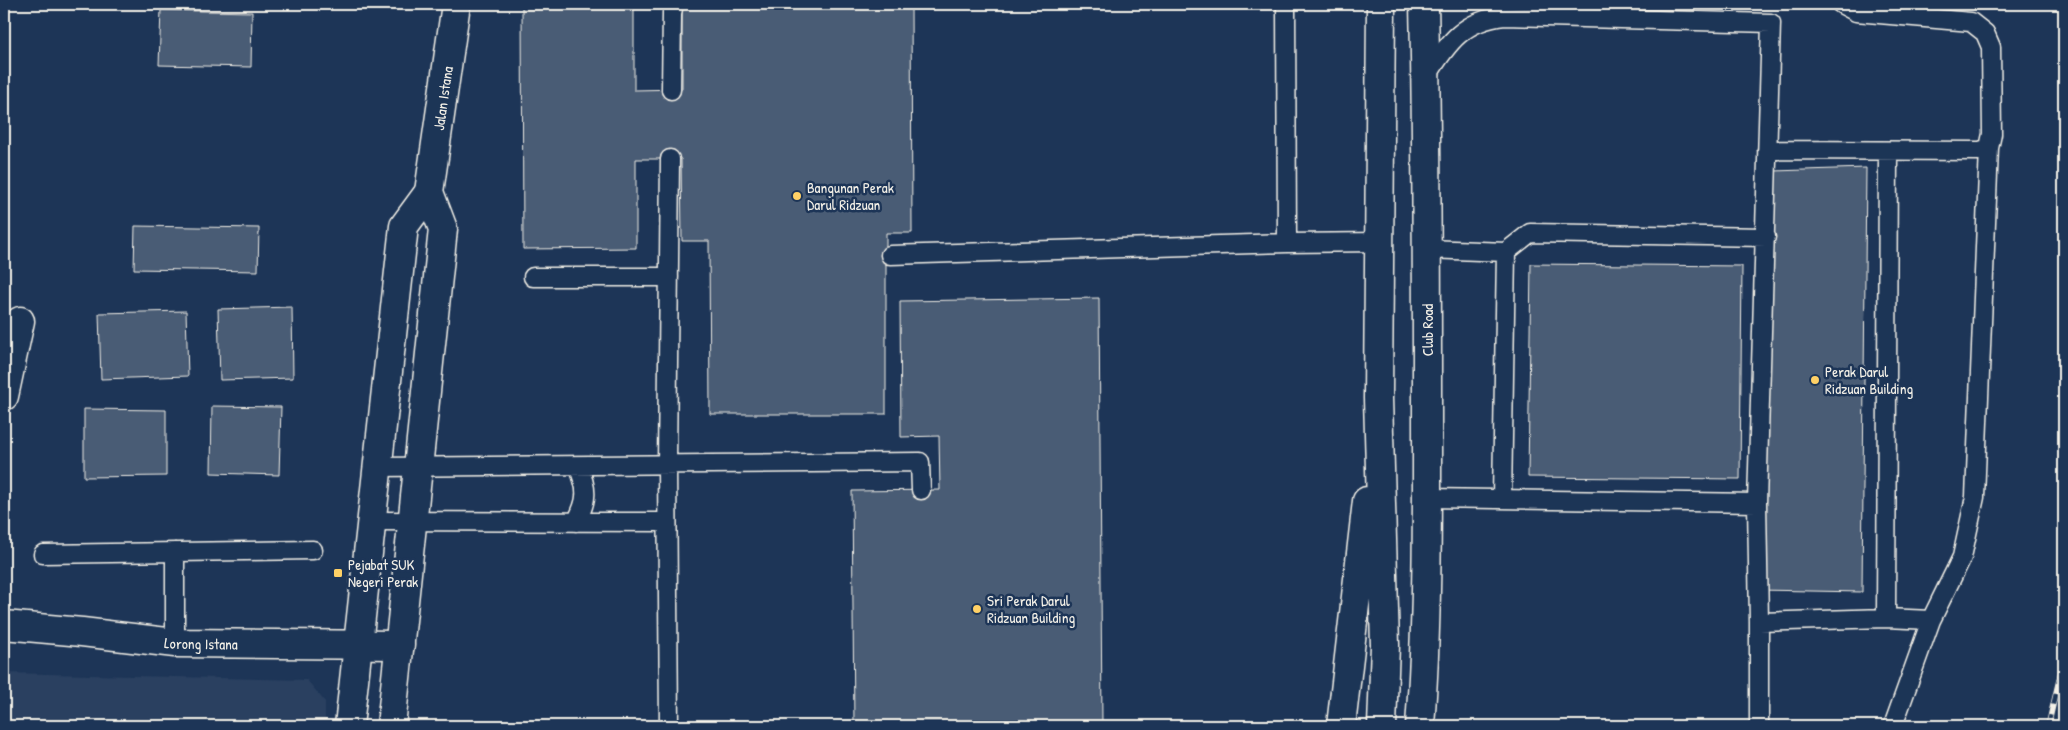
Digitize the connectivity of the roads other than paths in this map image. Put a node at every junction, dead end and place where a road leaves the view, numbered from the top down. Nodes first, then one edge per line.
1 (456, 4) edge
2 (674, 4) edge
3 (1286, 4) edge
4 (1381, 4) edge
5 (1424, 4) edge
6 (1841, 4) edge
7 (1910, 10) edge
8 (1425, 78) junction
9 (671, 90) dead end
10 (1989, 148) junction
11 (1767, 150) junction
12 (1888, 151) junction
13 (670, 159) dead end
14 (430, 192) junction
15 (1766, 238) junction
16 (1380, 242) junction
17 (1287, 243) junction
18 (1427, 249) junction
19 (1506, 252) junction
20 (890, 255) dead end
21 (532, 277) dead end
22 (669, 277) junction
23 (20, 321) dead end
24 (4, 396) edge
25 (1378, 398) junction
26 (667, 465) junction
27 (578, 466) junction
28 (377, 467) junction
29 (418, 467) junction
30 (920, 490) dead end
31 (1427, 498) junction
32 (1502, 499) junction
33 (1757, 503) junction
34 (371, 521) junction
35 (413, 521) junction
36 (576, 522) junction
37 (667, 522) junction
38 (313, 550) dead end
39 (175, 552) junction
40 (43, 554) dead end
41 (1886, 618) junction
42 (1931, 620) junction
43 (1759, 622) junction
44 (4, 625) edge
45 (175, 644) junction
46 (357, 645) junction
47 (400, 645) junction
48 (1425, 656) junction
49 (349, 726) edge
50 (391, 726) edge
51 (670, 726) edge
52 (1341, 726) edge
53 (1382, 726) edge
54 (1420, 726) edge
55 (1438, 726) edge
56 (1759, 726) edge
57 (1893, 726) edge

1 - 14 main road, Jalan Istana
2 - 9 lane
3 - 17 lane
4 - 16 main road
5 - 8 main road, Club Road
6 - 7 lane
7 - 10 lane
8 - 11 lane
8 - 18 main road, Club Road
10 - 12 lane
10 - 42 lane
11 - 12 lane
11 - 15 lane
12 - 41 lane
13 - 22 lane
14 - 28 main road
14 - 29 main road
15 - 19 lane
15 - 33 lane
16 - 17 lane
16 - 25 main road
17 - 20 lane
18 - 19 lane
18 - 31 main road, Club Road
19 - 32 lane
21 - 22 lane
22 - 26 lane
23 - 24 main road
25 - 52 main road
25 - 53 main road
26 - 27 lane
26 - 30 lane
26 - 37 lane
27 - 29 lane
27 - 36 lane
28 - 29 lane
28 - 34 main road
29 - 35 main road
31 - 32 lane
31 - 48 main road, Club Road
32 - 33 lane
33 - 43 lane
34 - 35 lane
34 - 46 main road
35 - 36 lane
35 - 47 main road
36 - 37 lane
37 - 51 lane
38 - 39 lane
39 - 40 lane
39 - 45 lane
41 - 42 lane
41 - 43 lane
42 - 57 lane
43 - 56 lane
44 - 45 main road, Lorong Istana
45 - 46 main road, Lorong Istana
46 - 47 main road, Lorong Istana
46 - 49 main road
47 - 50 main road
48 - 54 main road
48 - 55 main road

